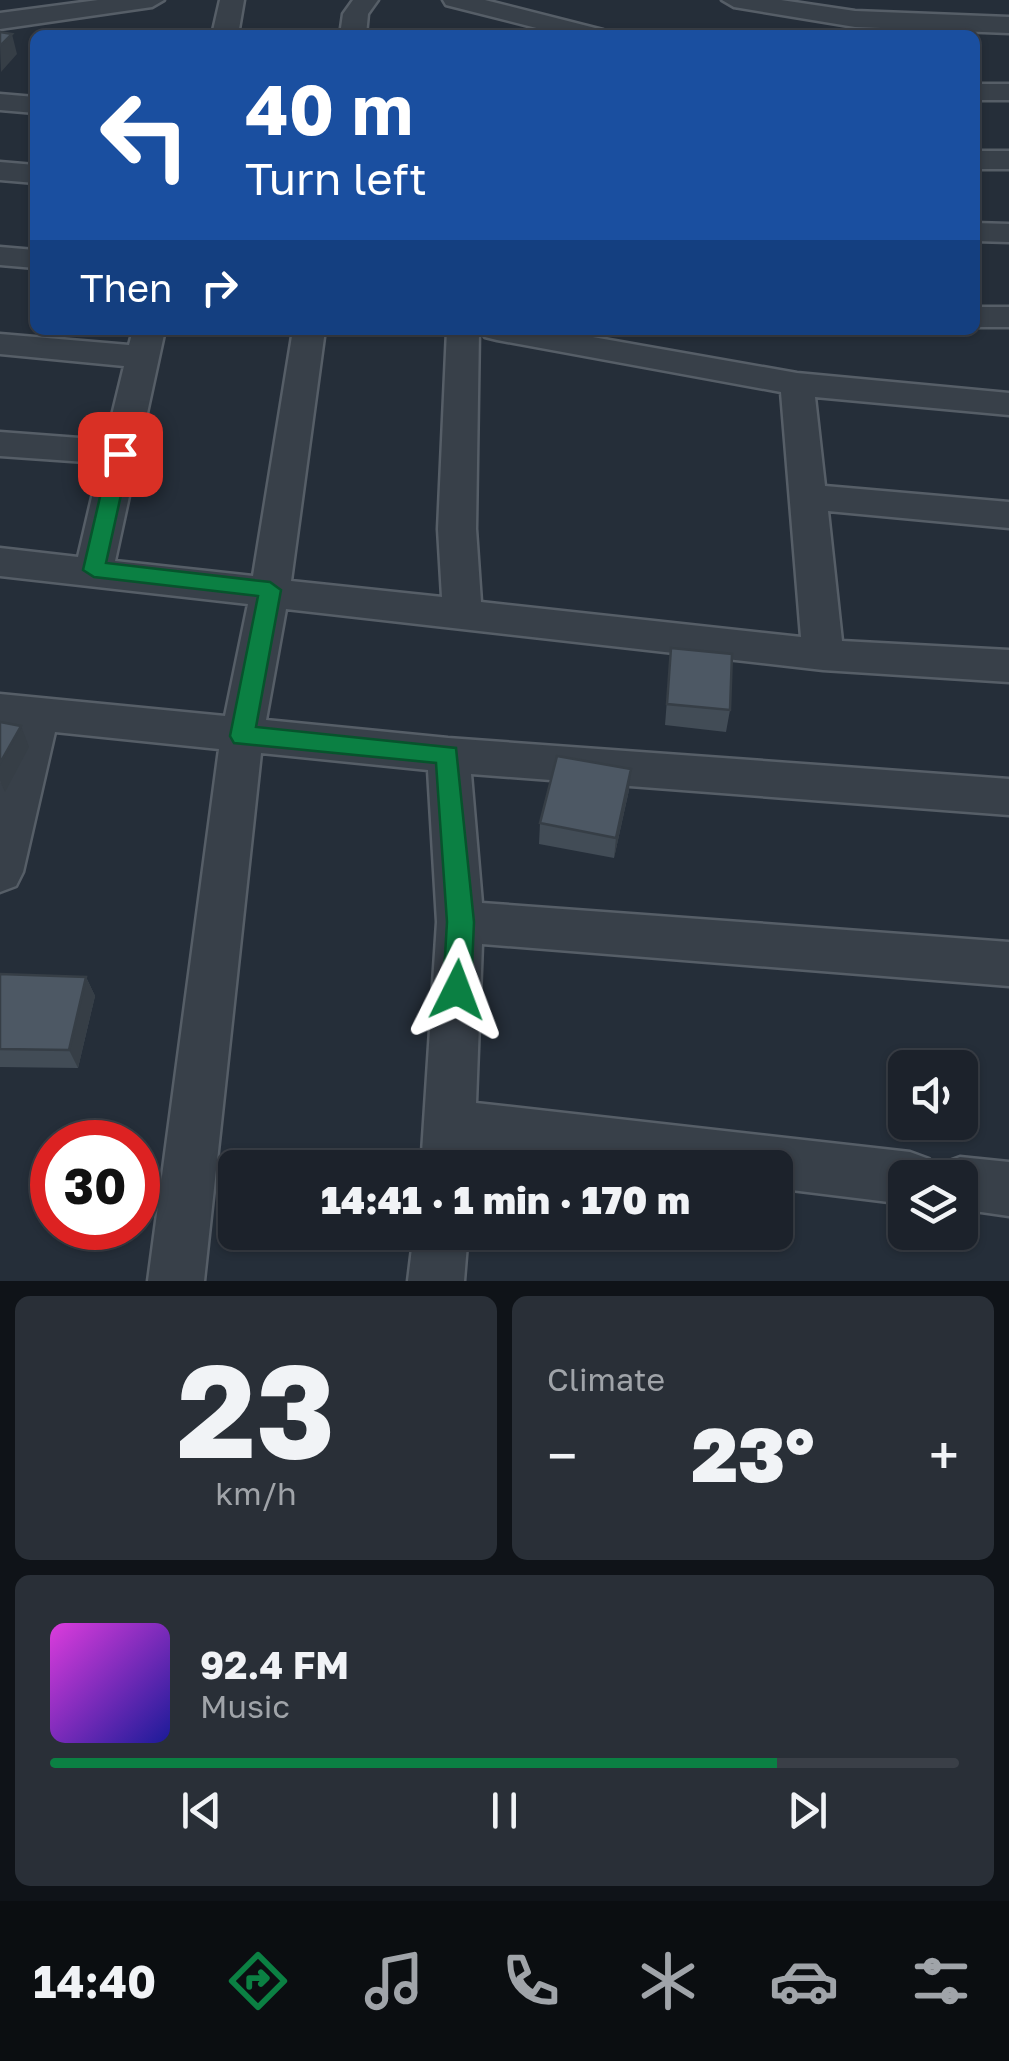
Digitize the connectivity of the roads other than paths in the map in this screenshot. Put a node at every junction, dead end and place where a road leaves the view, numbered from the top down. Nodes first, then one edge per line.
1 (152, 0) edge
2 (232, 0) edge
3 (366, 0) edge
4 (455, 0) edge
5 (734, 0) edge
6 (494, 10) junction
7 (0, 21) edge
8 (1009, 25) edge
9 (856, 27) edge
10 (226, 30) edge
11 (353, 30) edge
12 (478, 30) edge
13 (574, 30) edge
14 (0, 41) edge
15 (30, 44) edge
16 (980, 92) edge
17 (1009, 92) edge
18 (0, 102) edge
19 (30, 105) edge
20 (980, 160) edge
21 (1009, 160) edge
22 (0, 172) edge
23 (30, 174) edge
24 (980, 232) edge
25 (1009, 233) edge
26 (0, 256) edge
27 (30, 258) edge
28 (980, 317) edge
29 (1009, 317) edge
30 (308, 335) edge
31 (463, 335) edge
32 (525, 335) edge
33 (0, 344) edge
34 (146, 344) edge
35 (797, 384) junction
36 (1009, 404) edge
37 (0, 444) edge
38 (120, 454) junction
39 (806, 497) junction
40 (1009, 516) edge
41 (0, 562) edge
42 (94, 570) junction
43 (270, 590) junction
44 (462, 614) junction
45 (824, 656) junction
46 (1009, 666) edge
47 (20, 711) edge
48 (242, 736) junction
49 (448, 755) junction
50 (1009, 797) edge
51 (0, 872) edge
52 (460, 922) junction
53 (1009, 964) edge
54 (449, 1146) edge
55 (888, 1176) edge
56 (978, 1185) edge
57 (1009, 1189) edge
58 (439, 1250) edge
59 (176, 1281) edge
60 (436, 1281) edge

1 - 7 street
2 - 10 street
3 - 11 street
4 - 6 street
5 - 9 street
6 - 12 street
6 - 13 street
8 - 9 street
14 - 15 street
16 - 17 street
18 - 19 street
20 - 21 street
22 - 23 street
24 - 25 street
26 - 27 street
28 - 29 street
30 - 43 street
31 - 44 street
32 - 35 street
33 - 34 street
34 - 38 street
35 - 36 street
35 - 39 street
37 - 38 street
38 - 42 street
39 - 40 street
39 - 45 street
41 - 42 street
42 - 43 street
43 - 44 street
43 - 48 street
44 - 45 street
45 - 46 street
47 - 48 street
47 - 51 street
48 - 49 street
48 - 59 street
49 - 50 street
49 - 52 street
52 - 53 street
52 - 54 street
54 - 55 street
56 - 57 street
58 - 60 street

